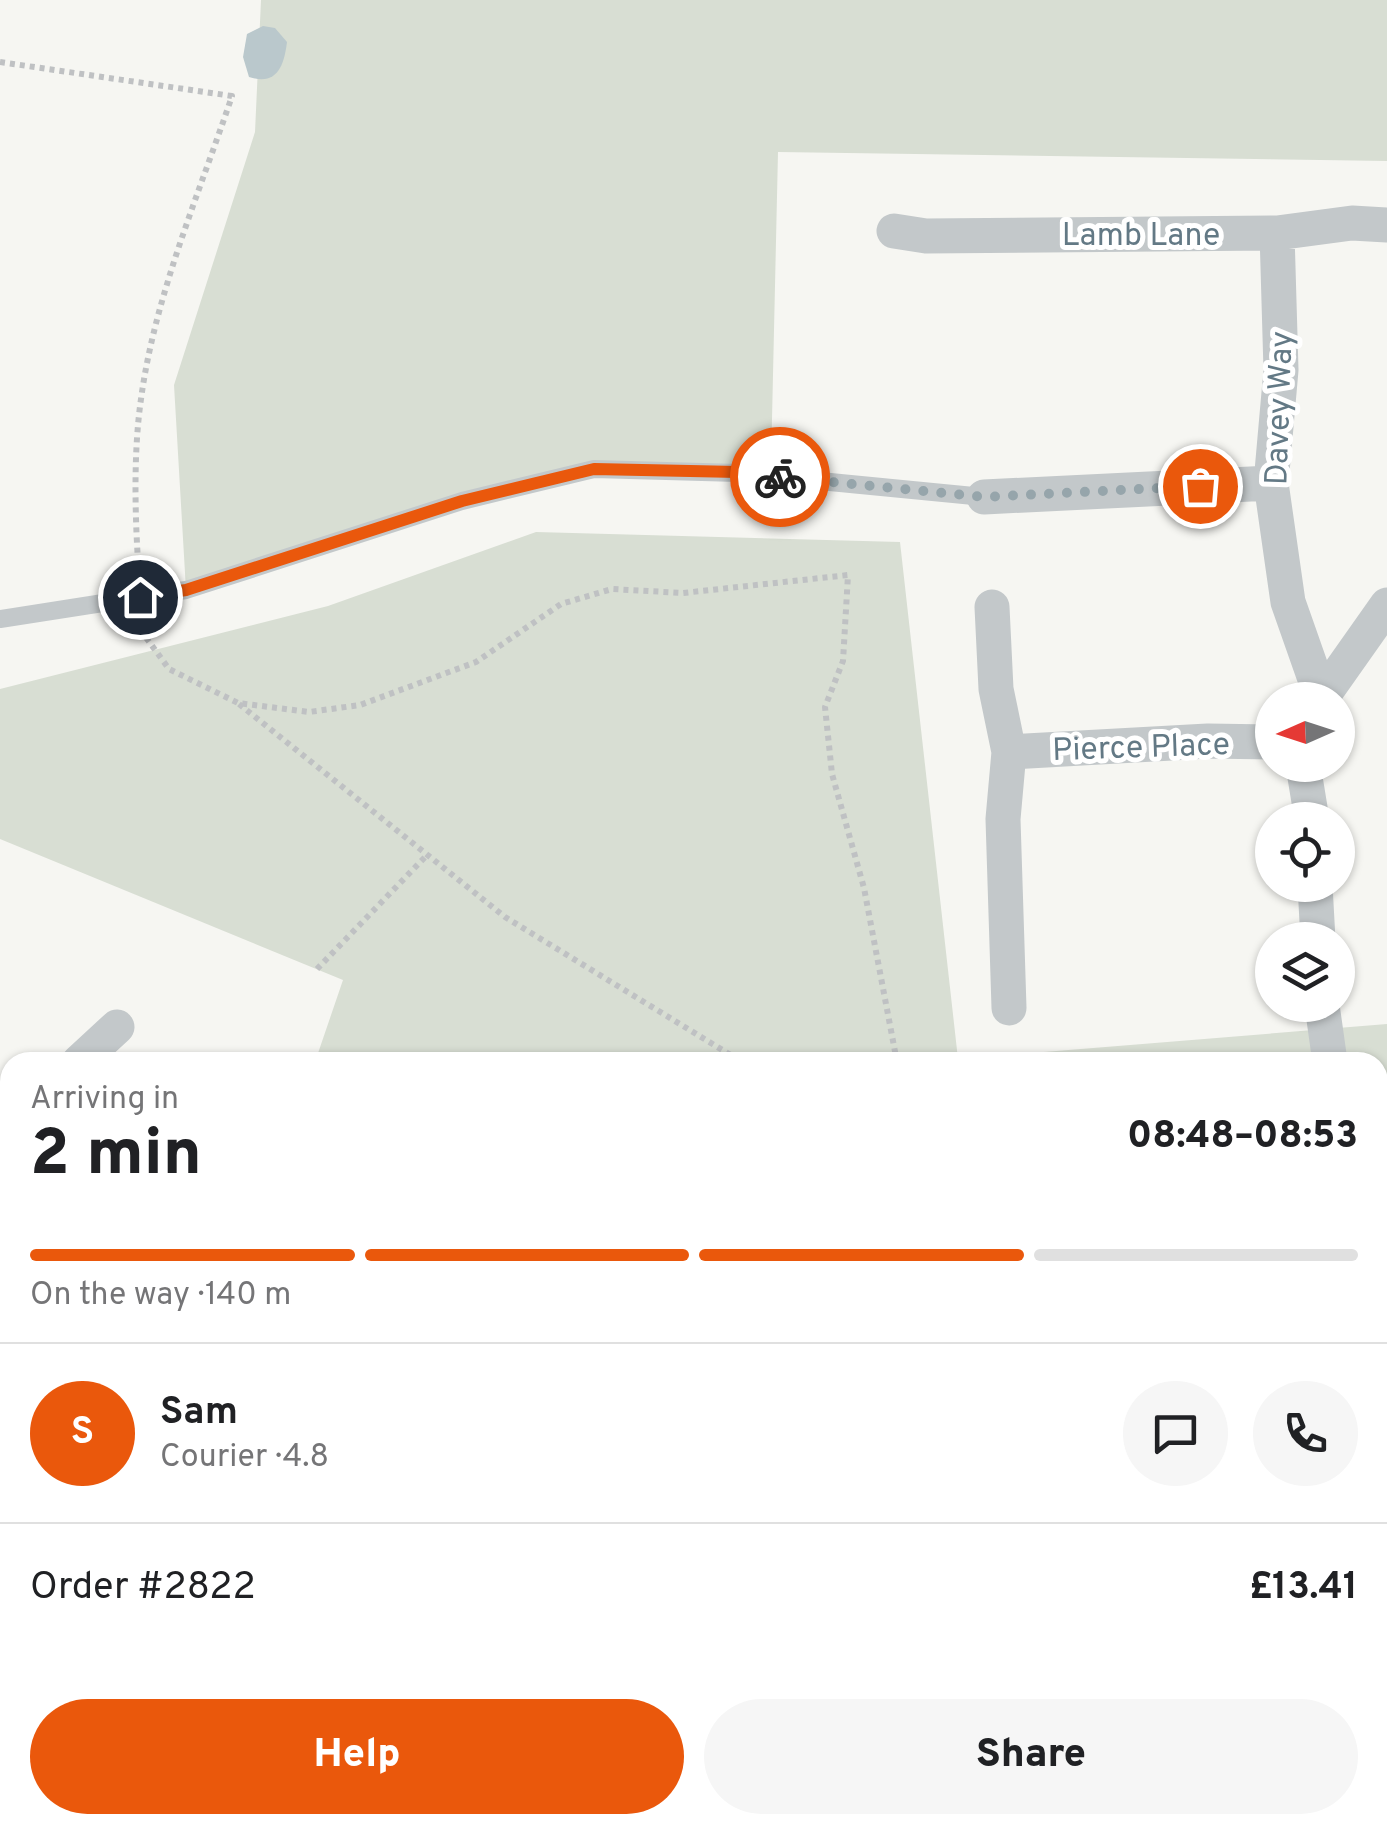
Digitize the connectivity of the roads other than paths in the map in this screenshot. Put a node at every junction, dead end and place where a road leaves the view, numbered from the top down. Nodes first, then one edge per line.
1 (1387, 224) edge
2 (894, 231) dead end
3 (1278, 233) junction
4 (1271, 482) junction
5 (984, 497) joint
6 (1387, 605) edge
7 (992, 607) dead end
8 (0, 619) edge
9 (1315, 682) edge
10 (1332, 682) edge
11 (1255, 742) edge
12 (1009, 752) junction
13 (1009, 1008) dead end
14 (1324, 1022) edge
15 (116, 1027) dead end
16 (90, 1052) edge
17 (1329, 1052) edge

1 - 3 street, Lamb Lane
2 - 3 street, Lamb Lane
3 - 4 street, Davey Way
4 - 5 street
4 - 9 street, Davey Way
5 - 8 lane
6 - 10 street
7 - 12 street, Pierce Place
11 - 12 street, Pierce Place
12 - 13 street, Pierce Place
14 - 17 street
15 - 16 street

